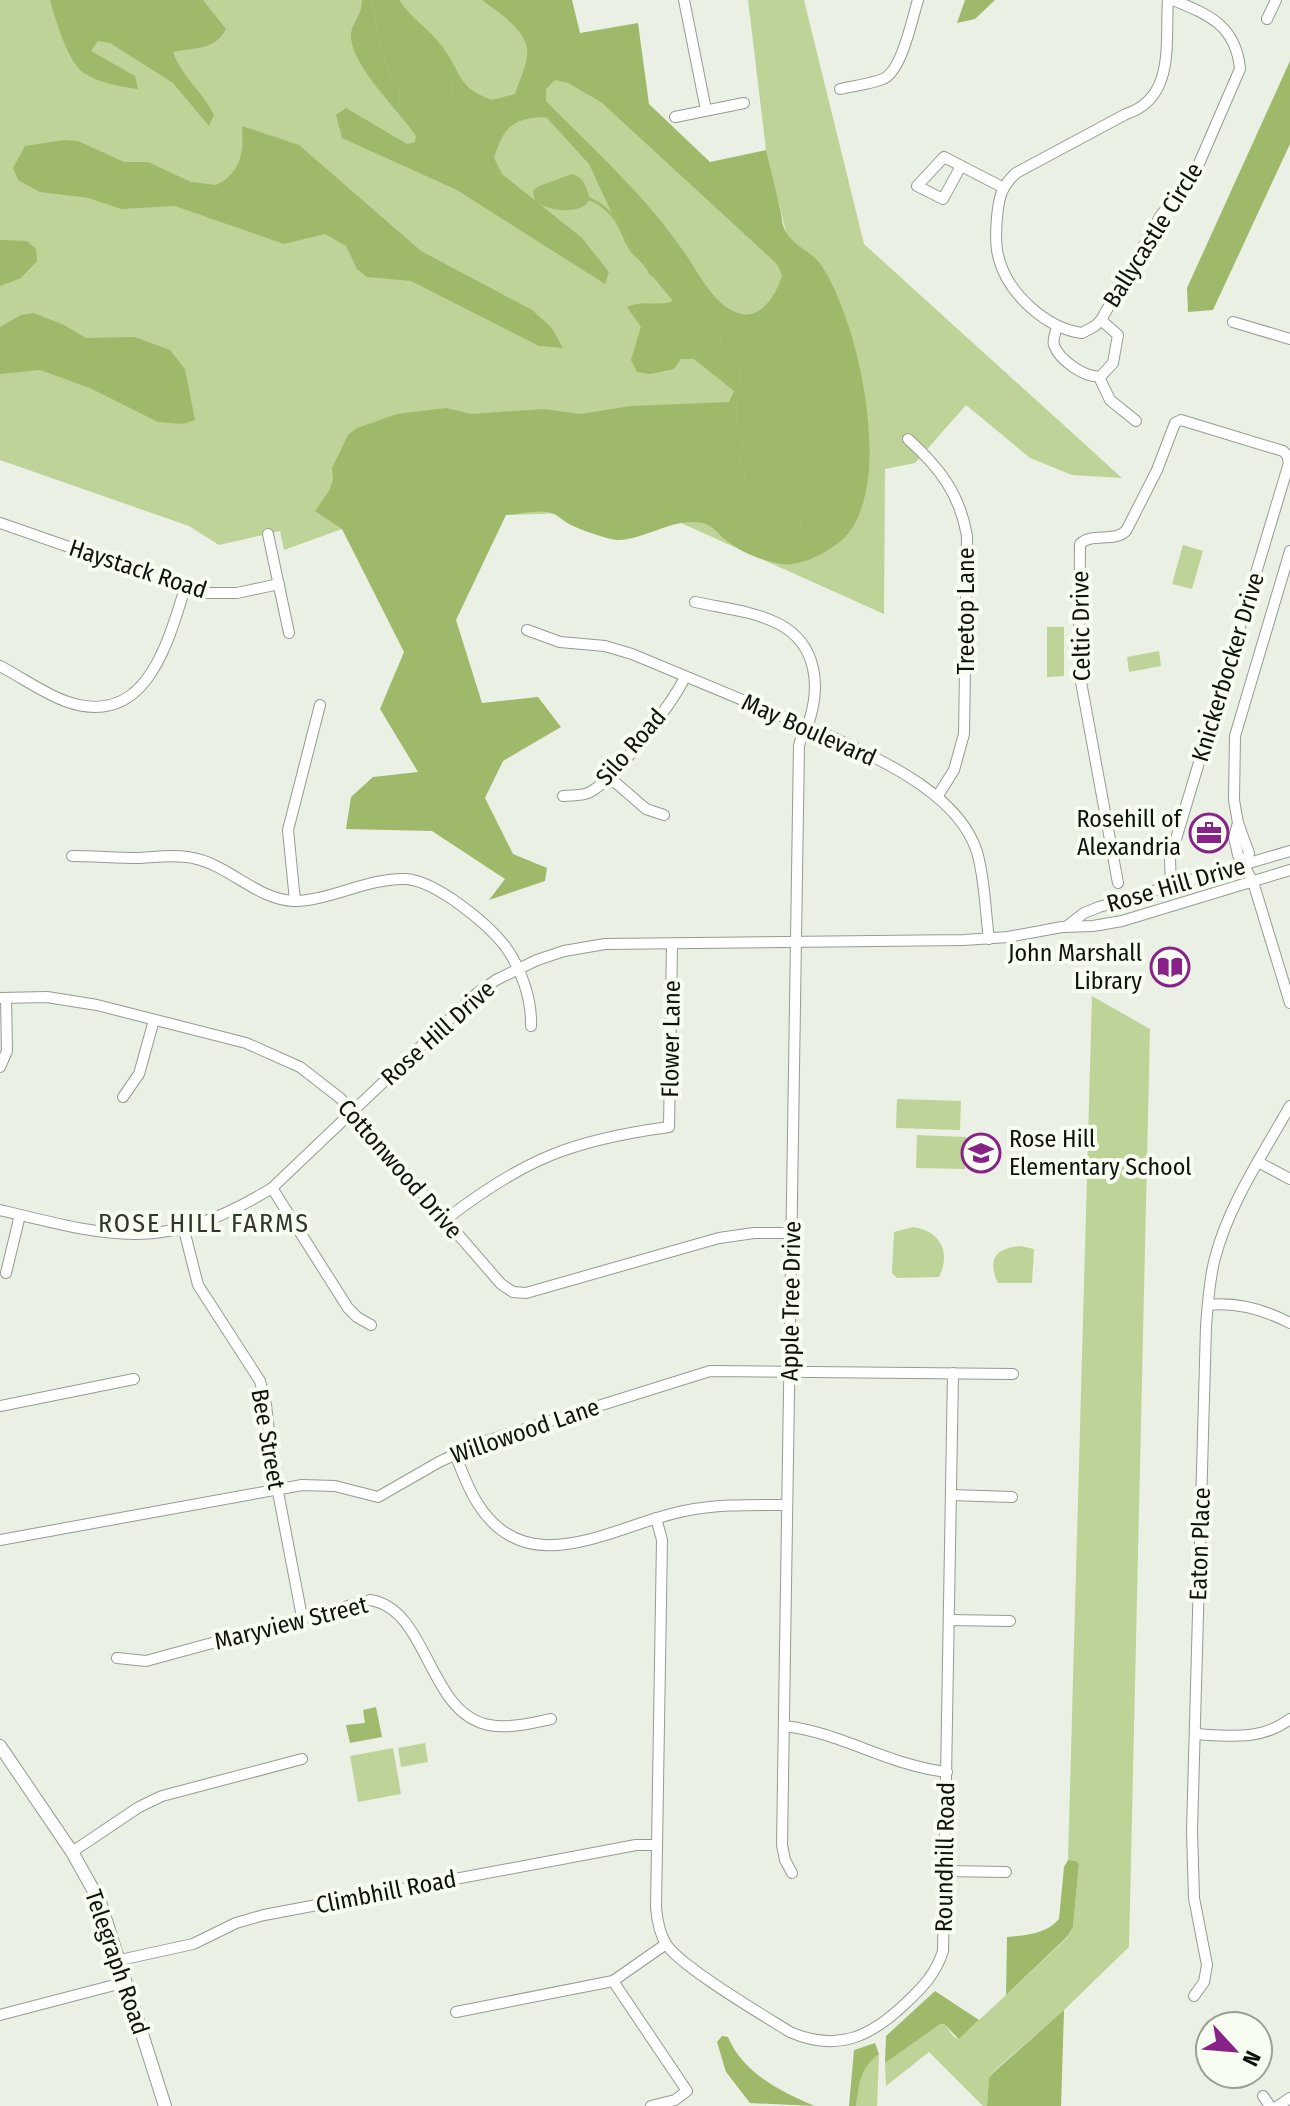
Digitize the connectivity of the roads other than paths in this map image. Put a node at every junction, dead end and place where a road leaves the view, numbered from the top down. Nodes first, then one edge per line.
1 (684, 0) edge
2 (918, 0) edge
3 (1170, 0) edge
4 (1276, 0) edge
5 (1267, 19) dead end
6 (840, 89) dead end
7 (744, 103) dead end
8 (706, 110) junction
9 (675, 117) dead end
10 (961, 166) junction
11 (1002, 187) junction
12 (1101, 320) junction
13 (1233, 322) dead end
14 (1057, 326) junction
15 (1290, 339) edge
16 (1099, 377) junction
17 (1181, 420) joint
18 (1136, 421) dead end
19 (908, 439) dead end
20 (0, 523) edge
21 (268, 534) dead end
22 (1290, 551) edge
23 (279, 584) junction
24 (185, 588) junction
25 (695, 602) dead end
26 (527, 630) dead end
27 (289, 633) dead end
28 (0, 666) edge
29 (685, 677) junction
30 (320, 705) dead end
31 (806, 727) junction
32 (609, 777) junction
33 (563, 796) dead end
34 (937, 797) junction
35 (664, 815) dead end
36 (1290, 851) edge
37 (72, 856) dead end
38 (1290, 870) edge
39 (1249, 873) junction
40 (1118, 883) dead end
41 (1171, 886) junction
42 (295, 901) junction
43 (1066, 927) junction
44 (989, 939) junction
45 (796, 942) junction
46 (672, 944) junction
47 (518, 970) junction
48 (3, 998) edge
49 (1290, 1001) edge
50 (154, 1020) junction
51 (531, 1026) dead end
52 (0, 1067) edge
53 (123, 1097) dead end
54 (1290, 1106) edge
55 (351, 1112) junction
56 (1258, 1162) junction
57 (1290, 1179) edge
58 (272, 1188) junction
59 (0, 1210) edge
60 (20, 1215) junction
61 (445, 1220) junction
62 (184, 1230) junction
63 (792, 1233) junction
64 (6, 1273) dead end
65 (1208, 1305) junction
66 (1290, 1323) edge
67 (371, 1325) dead end
68 (790, 1370) junction
69 (953, 1373) junction
70 (1013, 1374) dead end
71 (134, 1379) dead end
72 (0, 1406) edge
73 (455, 1454) junction
74 (277, 1488) junction
75 (951, 1495) junction
76 (1012, 1497) dead end
77 (787, 1505) junction
78 (656, 1518) junction
79 (0, 1540) edge
80 (302, 1617) junction
81 (949, 1620) junction
82 (1010, 1621) dead end
83 (117, 1658) dead end
84 (551, 1719) dead end
85 (1290, 1719) edge
86 (784, 1726) junction
87 (1195, 1734) junction
88 (0, 1746) edge
89 (302, 1759) dead end
90 (947, 1772) junction
91 (657, 1845) junction
92 (72, 1852) junction
93 (945, 1871) junction
94 (1006, 1872) dead end
95 (792, 1873) dead end
96 (666, 1944) junction
97 (120, 1960) junction
98 (613, 1981) junction
99 (126, 1982) junction
100 (1194, 1996) dead end
101 (456, 2012) dead end
102 (0, 2015) edge
103 (1290, 2098) edge
104 (165, 2106) edge
105 (651, 2106) edge
106 (1278, 2106) edge

1 - 8 street
2 - 6 street
3 - 11 street, Ballycastle Circle
3 - 12 street, Ballycastle Circle
4 - 5 street
7 - 8 street
8 - 9 street
10 - 10 street
10 - 11 street
11 - 14 street
12 - 14 street, Ballycastle Circle
12 - 16 street, Ballycastle Circle
13 - 15 street
14 - 16 street
16 - 18 street
17 - 40 street, Celtic Drive
17 - 41 street, Knickerbocker Drive
19 - 34 street, Treetop Lane
20 - 24 street, Haystack Road
21 - 23 street
22 - 39 street
23 - 24 street, Haystack Road
23 - 27 street
24 - 28 street
25 - 31 street, Apple Tree Drive
26 - 29 street, May Boulevard
29 - 31 street, May Boulevard
29 - 32 street, Silo Road
30 - 42 street
31 - 34 street, May Boulevard
31 - 45 street, Apple Tree Drive
32 - 33 street, Silo Road
32 - 35 street
34 - 44 street, May Boulevard
36 - 39 street, Rose Hill Drive
37 - 42 street
38 - 39 street, Rose Hill Drive
39 - 41 street, Rose Hill Drive
39 - 43 street, Rose Hill Drive
39 - 49 street
41 - 43 street, Rose Hill Drive
42 - 47 street
43 - 44 street, Rose Hill Drive
44 - 45 street, Rose Hill Drive
45 - 46 street, Rose Hill Drive
45 - 63 street, Apple Tree Drive
46 - 47 street, Rose Hill Drive
46 - 61 street, Flower Lane
47 - 51 street
47 - 55 street, Rose Hill Drive
48 - 50 street, Cottonwood Drive
48 - 52 street
50 - 53 street
50 - 55 street, Cottonwood Drive
54 - 56 street, Eaton Place
55 - 58 street, Rose Hill Drive
55 - 61 street, Cottonwood Drive
56 - 57 street
56 - 65 street, Eaton Place
58 - 62 street, Rose Hill Drive
58 - 67 street
59 - 60 street, Rose Hill Drive
60 - 62 street, Rose Hill Drive
60 - 64 street
61 - 63 street, Cottonwood Drive
62 - 74 street, Bee Street
63 - 68 street, Apple Tree Drive
65 - 66 street
65 - 87 street, Eaton Place
68 - 69 street, Willowood Lane
68 - 73 street, Willowood Lane
68 - 77 street, Apple Tree Drive
69 - 70 street, Willowood Lane
69 - 75 street, Roundhill Road
71 - 72 street
73 - 74 street, Willowood Lane
73 - 78 street
74 - 79 street, Willowood Lane
74 - 80 street, Bee Street
75 - 76 street
75 - 81 street, Roundhill Road
77 - 78 street
77 - 86 street, Apple Tree Drive
78 - 91 street
80 - 83 street, Maryview Street
80 - 84 street, Maryview Street
81 - 82 street
81 - 90 street, Roundhill Road
85 - 87 street
86 - 90 street
86 - 95 street, Apple Tree Drive
87 - 100 street, Eaton Place
88 - 92 main road, Telegraph Road
89 - 92 street
90 - 93 street, Roundhill Road
91 - 96 street
91 - 97 street, Climbhill Road
92 - 97 main road, Telegraph Road
93 - 94 street
93 - 96 street, Roundhill Road
96 - 98 street
97 - 99 main road, Telegraph Road
98 - 101 street
98 - 105 street
99 - 102 street
99 - 104 main road, Telegraph Road
103 - 106 street

